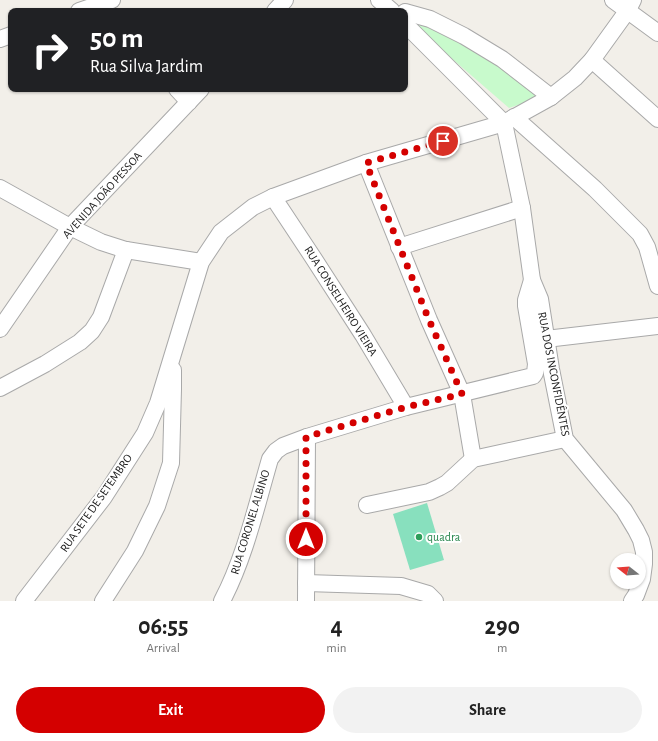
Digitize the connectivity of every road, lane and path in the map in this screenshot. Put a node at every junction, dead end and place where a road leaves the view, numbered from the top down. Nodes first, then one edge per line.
1 (285, 0) edge
2 (613, 0) edge
3 (630, 5) edge
4 (104, 6) edge
5 (94, 8) edge
6 (278, 8) edge
7 (408, 12) edge
8 (408, 27) edge
9 (658, 33) edge
10 (592, 60) junction
11 (181, 92) edge
12 (198, 92) edge
13 (551, 97) junction
14 (190, 102) junction
15 (658, 119) edge
16 (509, 120) junction
17 (366, 163) junction
18 (0, 188) edge
19 (273, 197) junction
20 (522, 208) junction
21 (70, 227) junction
22 (400, 247) junction
23 (126, 250) junction
24 (201, 262) junction
25 (532, 280) junction
26 (658, 286) edge
27 (658, 326) edge
28 (0, 329) edge
29 (546, 339) junction
30 (172, 354) junction
31 (0, 388) edge
32 (462, 394) junction
33 (406, 407) junction
34 (306, 437) junction
35 (565, 439) junction
36 (473, 459) junction
37 (367, 505) dead end
38 (306, 582) junction
39 (24, 601) edge
40 (103, 601) edge
41 (222, 601) edge
42 (306, 601) edge
43 (435, 601) edge
44 (632, 601) edge

1 - 6 street
2 - 3 street
3 - 9 street
3 - 10 street, RUA SETE DE SETEMBRO
4 - 5 street
7 - 13 street
8 - 16 street
10 - 13 street, RUA SETE DE SETEMBRO
10 - 15 street
11 - 14 street
12 - 14 street, AVENIDA JOÃO PESSOA
13 - 16 street, RUA SETE DE SETEMBRO
14 - 21 street, AVENIDA JOÃO PESSOA
16 - 17 street, RUA SETE DE SETEMBRO
16 - 20 street, RUA DOS INCONFIDÊNTES
16 - 26 street
17 - 19 street, RUA SETE DE SETEMBRO
17 - 22 street
18 - 21 street
19 - 24 street, RUA SETE DE SETEMBRO
19 - 33 street, RUA CONSELHEIRO VIEIRA
20 - 22 street
20 - 25 street, RUA DOS INCONFIDÊNTES
21 - 23 street
21 - 28 street, AVENIDA JOÃO PESSOA
22 - 32 street
23 - 24 street
23 - 31 street
24 - 30 street, RUA SETE DE SETEMBRO
25 - 29 street, RUA DOS INCONFIDÊNTES
25 - 32 street
27 - 29 street
29 - 35 street, RUA DOS INCONFIDÊNTES
30 - 39 street, RUA SETE DE SETEMBRO
30 - 40 street
32 - 33 street
32 - 36 street
33 - 34 street
34 - 38 street
34 - 41 street, RUA CORONEL ALBINO
35 - 36 street
35 - 44 street, RUA DOS INCONFIDÊNTES
36 - 37 street
38 - 42 street
38 - 43 street

